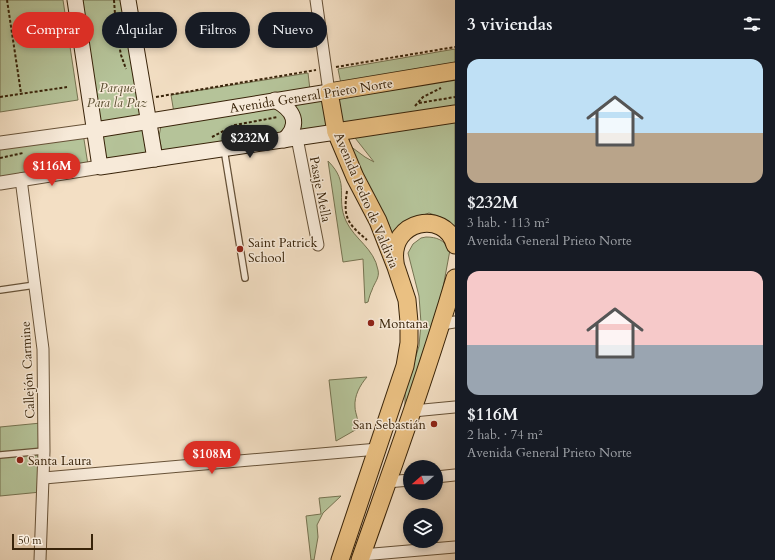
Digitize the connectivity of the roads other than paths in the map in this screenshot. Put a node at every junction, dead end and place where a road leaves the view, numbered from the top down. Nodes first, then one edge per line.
1 (75, 0) edge
2 (128, 0) edge
3 (316, 0) edge
4 (455, 71) edge
5 (329, 92) junction
6 (275, 100) junction
7 (455, 114) edge
8 (149, 121) junction
9 (95, 130) junction
10 (336, 132) junction
11 (290, 139) junction
12 (0, 143) edge
13 (224, 149) junction
14 (154, 159) junction
15 (100, 168) junction
16 (21, 180) junction
17 (0, 183) edge
18 (318, 245) dead end
19 (455, 245) edge
20 (396, 267) junction
21 (245, 278) dead end
22 (455, 278) edge
23 (34, 285) junction
24 (0, 290) edge
25 (448, 323) edge
26 (455, 407) edge
27 (413, 411) junction
28 (378, 449) junction
29 (44, 451) junction
30 (0, 455) edge
31 (455, 475) edge
32 (443, 476) edge
33 (44, 478) junction
34 (403, 481) edge
35 (387, 482) junction
36 (349, 533) junction
37 (455, 547) edge
38 (361, 558) edge
39 (40, 560) edge
40 (340, 560) edge

1 - 9 main road
2 - 8 main road
3 - 5 street
4 - 5 main road, Avenida General Prieto Norte
5 - 6 main road, Avenida General Prieto Norte
5 - 10 main road, Avenida Pedro de Valdivia
6 - 8 main road, Avenida General Prieto Norte
6 - 11 main road
7 - 10 main road
8 - 9 main road, Avenida General Prieto Norte
8 - 14 main road
9 - 12 street, Avenida General Prieto Norte
9 - 15 main road
10 - 11 main road
10 - 20 main road, Avenida Pedro de Valdivia
11 - 13 main road
11 - 18 street, Pasaje Mella
13 - 14 main road
13 - 21 lane
14 - 15 main road
15 - 16 street
16 - 17 street
16 - 23 street, Callejón Carmine
19 - 20 main road
20 - 28 main road, Avenida Pedro de Valdivia
22 - 25 main road
23 - 24 lane
23 - 29 street, Callejón Carmine
25 - 27 main road
26 - 27 street
27 - 35 main road
28 - 33 street
28 - 36 main road, Avenida Pedro de Valdivia
29 - 30 lane
29 - 33 street, Callejón Carmine
31 - 32 street
33 - 39 street, Callejón Carmine
34 - 35 street
35 - 38 main road
36 - 38 main road
36 - 40 main road, Avenida Pedro de Valdivia
37 - 38 street

